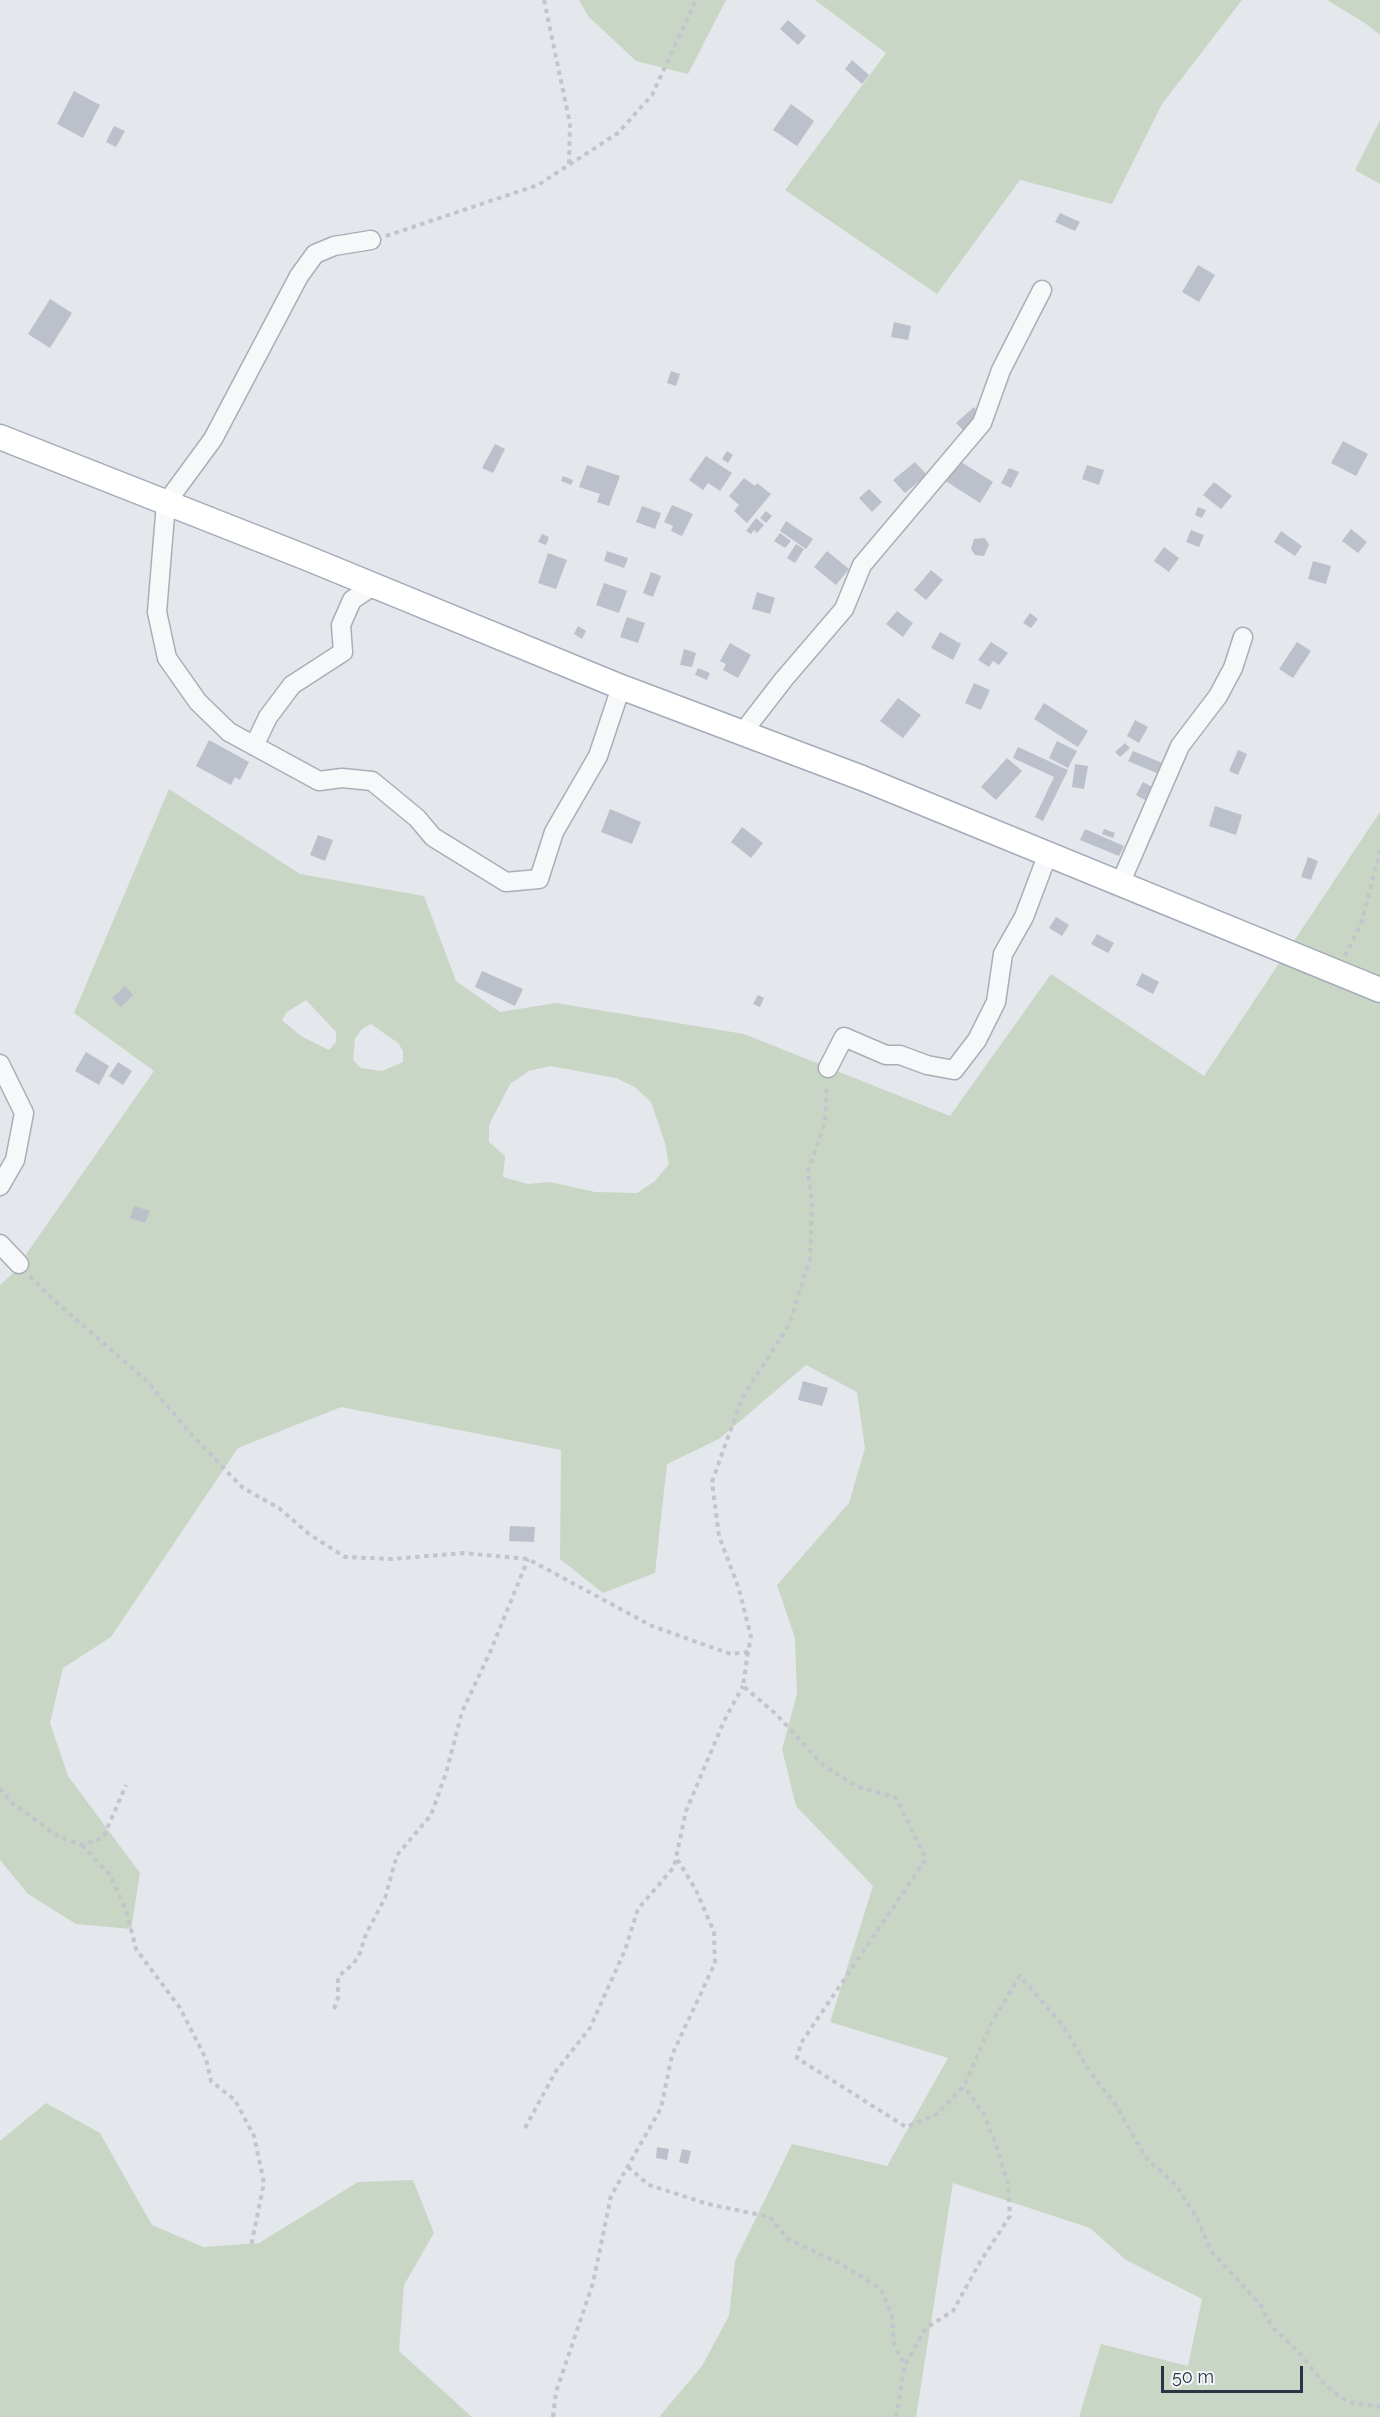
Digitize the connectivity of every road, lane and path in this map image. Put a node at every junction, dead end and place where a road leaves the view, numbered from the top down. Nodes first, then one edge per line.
1 (544, 0) edge
2 (696, 0) edge
3 (569, 167) junction
4 (371, 240) joint
5 (1042, 290) dead end
6 (0, 437) edge
7 (166, 503) junction
8 (373, 586) junction
9 (1243, 637) dead end
10 (621, 687) junction
11 (743, 732) junction
12 (254, 746) junction
13 (1380, 851) edge
14 (1047, 856) junction
15 (1120, 884) junction
16 (1337, 973) junction
17 (1380, 990) edge
18 (0, 1064) edge
19 (828, 1068) joint
20 (0, 1186) edge
21 (0, 1244) edge
22 (19, 1264) joint
23 (528, 1559) junction
24 (748, 1652) junction
25 (743, 1686) junction
26 (126, 1785) dead end
27 (0, 1788) edge
28 (82, 1845) junction
29 (676, 1857) junction
30 (334, 2009) dead end
31 (964, 2086) junction
32 (525, 2128) dead end
33 (628, 2167) junction
34 (251, 2246) dead end
35 (905, 2365) junction
36 (1380, 2407) edge
37 (553, 2417) edge
38 (896, 2417) edge

1 - 3 path
2 - 3 path
3 - 4 path
4 - 7 street
5 - 11 street
6 - 7 main road
7 - 8 main road
7 - 12 street
8 - 10 main road
8 - 12 street
9 - 15 street
10 - 11 main road
10 - 12 street
11 - 14 main road
13 - 16 path
14 - 15 main road
14 - 19 street
15 - 16 main road
16 - 17 main road
18 - 20 street
19 - 24 path
21 - 22 street
22 - 23 path
23 - 24 path
23 - 30 path
24 - 25 path
25 - 29 path
25 - 31 path
26 - 28 path
27 - 28 path
28 - 34 path
29 - 32 path
29 - 33 path
31 - 35 path
31 - 36 path
33 - 35 path
33 - 37 path
35 - 38 path

